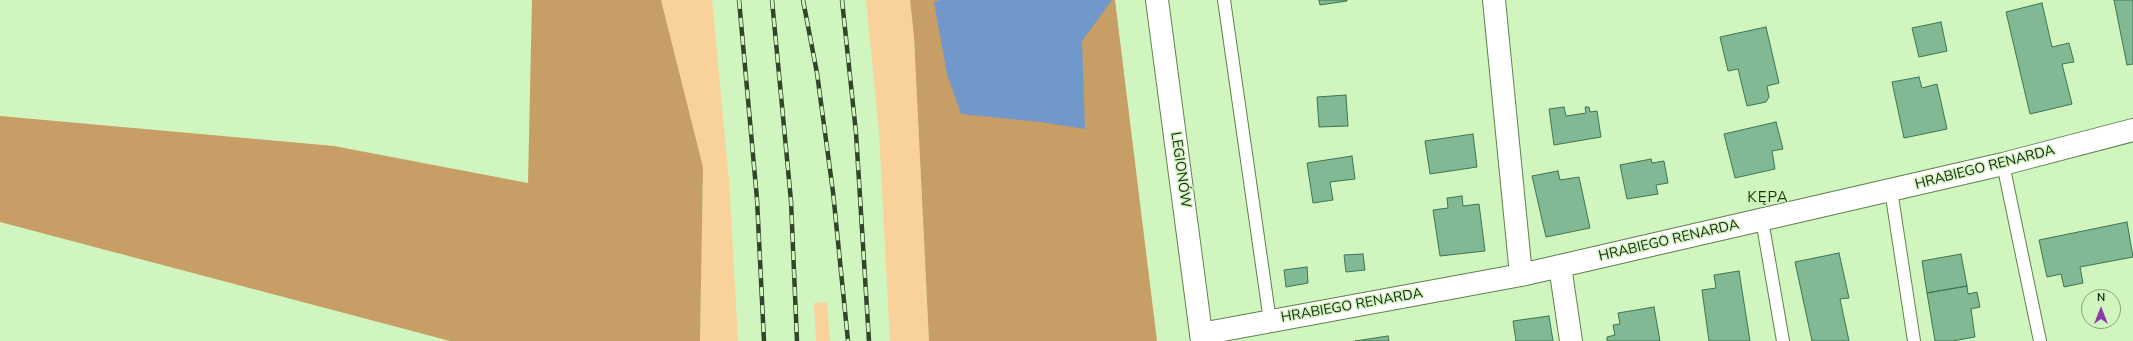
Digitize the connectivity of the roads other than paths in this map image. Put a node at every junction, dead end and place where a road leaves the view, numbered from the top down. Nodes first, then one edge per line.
1 (1157, 0) edge
2 (1224, 0) edge
3 (1494, 0) edge
4 (2133, 130) edge
5 (2003, 164) junction
6 (1891, 190) junction
7 (1762, 220) junction
8 (1560, 266) junction
9 (1521, 275) junction
10 (1270, 321) junction
11 (1201, 337) edge
12 (1571, 341) edge
13 (1783, 341) edge
14 (1914, 341) edge
15 (2040, 341) edge

1 - 11 street, LEGIONÓW
2 - 10 lane
3 - 9 street
4 - 5 street, HRABIEGO RENARDA
5 - 6 street, HRABIEGO RENARDA
5 - 15 lane
6 - 7 street, HRABIEGO RENARDA
6 - 14 lane
7 - 8 street, HRABIEGO RENARDA
7 - 13 lane
8 - 9 street, HRABIEGO RENARDA
8 - 12 street
9 - 10 street, HRABIEGO RENARDA
10 - 11 street, HRABIEGO RENARDA

